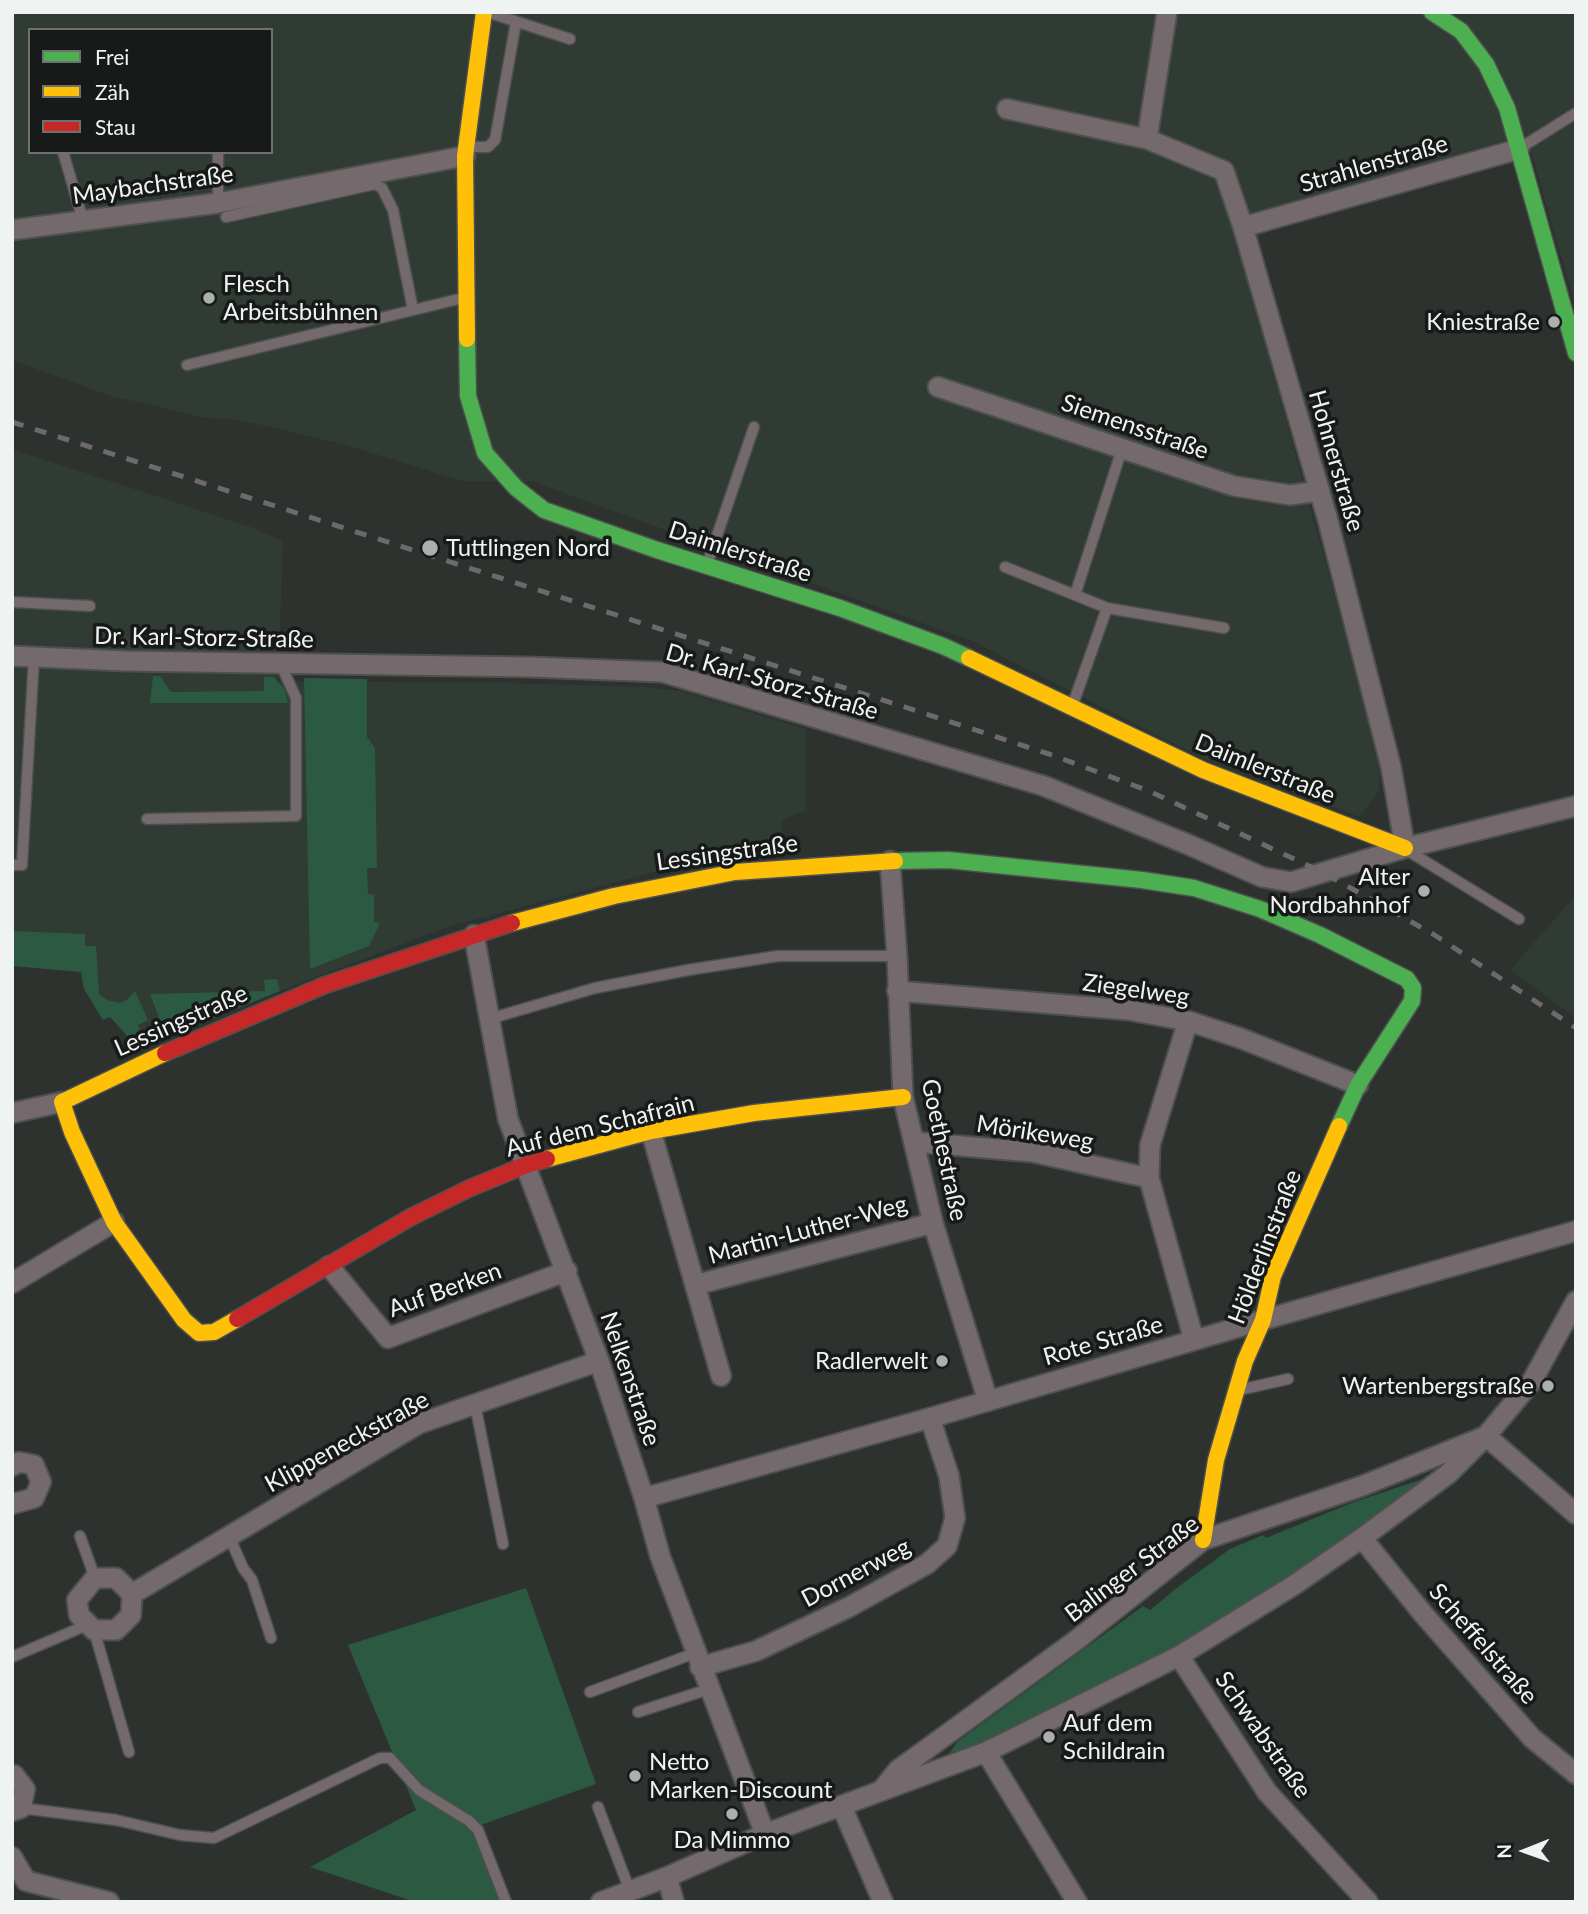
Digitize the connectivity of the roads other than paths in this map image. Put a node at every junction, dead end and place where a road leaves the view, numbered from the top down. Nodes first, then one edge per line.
1 (485, 12) edge
2 (1167, 12) edge
3 (1436, 13) edge
4 (516, 22) junction
5 (570, 39) dead end
6 (1007, 109) dead end
7 (1576, 114) edge
8 (1147, 139) junction
9 (1519, 149) junction
10 (465, 152) junction
11 (65, 154) edge
12 (218, 154) edge
13 (222, 210) junction
14 (83, 220) junction
15 (1243, 227) junction
16 (12, 230) edge
17 (467, 297) junction
18 (413, 310) junction
19 (1576, 353) edge
20 (187, 365) dead end
21 (938, 387) dead end
22 (754, 427) dead end
23 (1122, 449) junction
24 (1320, 491) junction
25 (706, 566) junction
26 (1005, 567) dead end
27 (1076, 595) junction
28 (12, 602) edge
29 (90, 606) dead end
30 (1107, 608) junction
31 (1224, 628) dead end
32 (12, 656) edge
33 (34, 657) junction
34 (281, 665) junction
35 (1071, 707) junction
36 (1576, 806) edge
37 (147, 819) dead end
38 (1405, 848) junction
39 (890, 860) junction
40 (12, 865) edge
41 (1519, 919) dead end
42 (474, 935) junction
43 (897, 956) junction
44 (1413, 988) joint
45 (897, 991) junction
46 (489, 1019) junction
47 (1188, 1021) junction
48 (1358, 1085) junction
49 (903, 1097) junction
50 (62, 1102) junction
51 (12, 1112) edge
52 (651, 1131) junction
53 (914, 1142) junction
54 (526, 1165) junction
55 (1149, 1178) junction
56 (114, 1222) junction
57 (933, 1223) junction
58 (1576, 1231) edge
59 (329, 1266) junction
60 (567, 1271) junction
61 (12, 1283) edge
62 (695, 1285) junction
63 (1576, 1301) edge
64 (1262, 1320) junction
65 (1194, 1340) junction
66 (599, 1361) junction
67 (721, 1376) dead end
68 (1289, 1379) dead end
69 (1235, 1391) junction
70 (988, 1401) junction
71 (475, 1404) junction
72 (930, 1418) junction
73 (1486, 1436) junction
74 (12, 1466) edge
75 (645, 1498) junction
76 (12, 1504) edge
77 (1576, 1514) edge
78 (80, 1536) dead end
79 (229, 1536) junction
80 (1362, 1538) junction
81 (1203, 1540) junction
82 (502, 1544) dead end
83 (95, 1578) junction
84 (132, 1594) junction
85 (91, 1628) junction
86 (271, 1638) dead end
87 (1179, 1656) junction
88 (12, 1657) edge
89 (698, 1660) junction
90 (709, 1689) junction
91 (590, 1692) dead end
92 (638, 1712) dead end
93 (129, 1752) dead end
94 (986, 1752) junction
95 (1576, 1774) edge
96 (12, 1776) edge
97 (882, 1791) junction
98 (598, 1807) dead end
99 (842, 1807) junction
100 (17, 1810) edge
101 (765, 1834) junction
102 (12, 1857) edge
103 (667, 1877) junction
104 (630, 1891) junction
105 (109, 1902) edge
106 (506, 1902) edge
107 (601, 1902) edge
108 (674, 1902) edge
109 (883, 1902) edge
110 (1077, 1902) edge
111 (1368, 1902) edge

1 - 4 lane
1 - 10 street, Daimlerstraße
2 - 8 street
3 - 9 street
4 - 5 lane
4 - 10 lane
6 - 8 street, Hohnerstraße
7 - 9 lane
8 - 15 street, Hohnerstraße
9 - 15 street, Strahlenstraße
9 - 19 street
10 - 13 street, Maybachstraße
10 - 17 street, Daimlerstraße
11 - 14 lane
12 - 13 lane
13 - 14 street, Maybachstraße
13 - 18 lane
14 - 16 street, Maybachstraße
15 - 24 street, Hohnerstraße
17 - 18 lane
17 - 25 street, Daimlerstraße
18 - 20 lane
21 - 23 street, Siemensstraße
22 - 25 lane
23 - 24 street, Siemensstraße
23 - 27 lane
24 - 38 street, Hohnerstraße
25 - 35 street, Daimlerstraße
26 - 27 lane
27 - 30 lane
28 - 29 lane
30 - 31 lane
30 - 35 lane
32 - 33 street, Dr. Karl-Storz-Straße
33 - 34 street, Dr. Karl-Storz-Straße
33 - 40 lane
34 - 37 lane
34 - 38 street, Dr. Karl-Storz-Straße
35 - 38 street, Daimlerstraße
36 - 38 street, Dr. Karl-Storz-Straße
38 - 41 lane
39 - 42 street, Lessingstraße
39 - 43 street, Goethestraße
39 - 44 street, Lessingstraße
42 - 46 street, Nelkenstraße
42 - 50 street, Lessingstraße
43 - 45 street, Goethestraße
43 - 46 lane
44 - 48 street, Hölderlinstraße
45 - 47 street, Ziegelweg
45 - 49 street, Goethestraße
46 - 54 street, Nelkenstraße
47 - 48 street, Ziegelweg
47 - 55 street
48 - 64 street, Hölderlinstraße
49 - 52 street, Auf dem Schafrain
49 - 53 street, Goethestraße
50 - 51 street, Lessingstraße
50 - 56 street
52 - 54 street, Auf dem Schafrain
52 - 62 street, Martin-Luther-Weg
53 - 55 street, Mörikeweg
53 - 57 street, Goethestraße
54 - 59 street, Auf dem Schafrain
54 - 60 street, Nelkenstraße
55 - 65 street
56 - 59 street, Auf dem Schafrain
56 - 61 street
57 - 62 street, Martin-Luther-Weg
57 - 70 street, Goethestraße
58 - 64 street, Rote Straße
59 - 60 street, Auf Berken
60 - 66 street, Nelkenstraße
62 - 67 street, Martin-Luther-Weg
63 - 73 street, Balinger Straße
64 - 65 street, Rote Straße
64 - 69 street, Hölderlinstraße
65 - 70 street, Rote Straße
66 - 71 street, Klippeneckstraße
66 - 75 street, Nelkenstraße
68 - 69 lane
69 - 81 street, Hölderlinstraße
70 - 72 street, Rote Straße
71 - 79 street, Klippeneckstraße
71 - 82 lane
72 - 75 street, Rote Straße
72 - 89 street, Dornerweg
73 - 77 street
73 - 80 street, Balinger Straße
73 - 81 street, Balinger Straße
74 - 76 street
75 - 89 street, Nelkenstraße
78 - 83 lane
79 - 84 street, Klippeneckstraße
79 - 86 lane
80 - 87 street, Balinger Straße
80 - 95 street, Scheffelstraße
81 - 97 street, Balinger Straße
83 - 84 street
83 - 85 street
84 - 85 street
85 - 88 lane
85 - 93 lane
87 - 94 street, Balinger Straße
87 - 111 street, Schwabstraße
89 - 90 street, Nelkenstraße
89 - 91 lane
90 - 92 lane
90 - 101 street, Nelkenstraße
94 - 97 street, Balinger Straße
94 - 110 street
96 - 100 street
97 - 99 street, Balinger Straße
98 - 104 lane
99 - 101 street, Balinger Straße
99 - 109 street
100 - 106 lane
101 - 103 street, Balinger Straße
102 - 105 street
103 - 104 street, Balinger Straße
103 - 108 street
104 - 107 street, Balinger Straße

